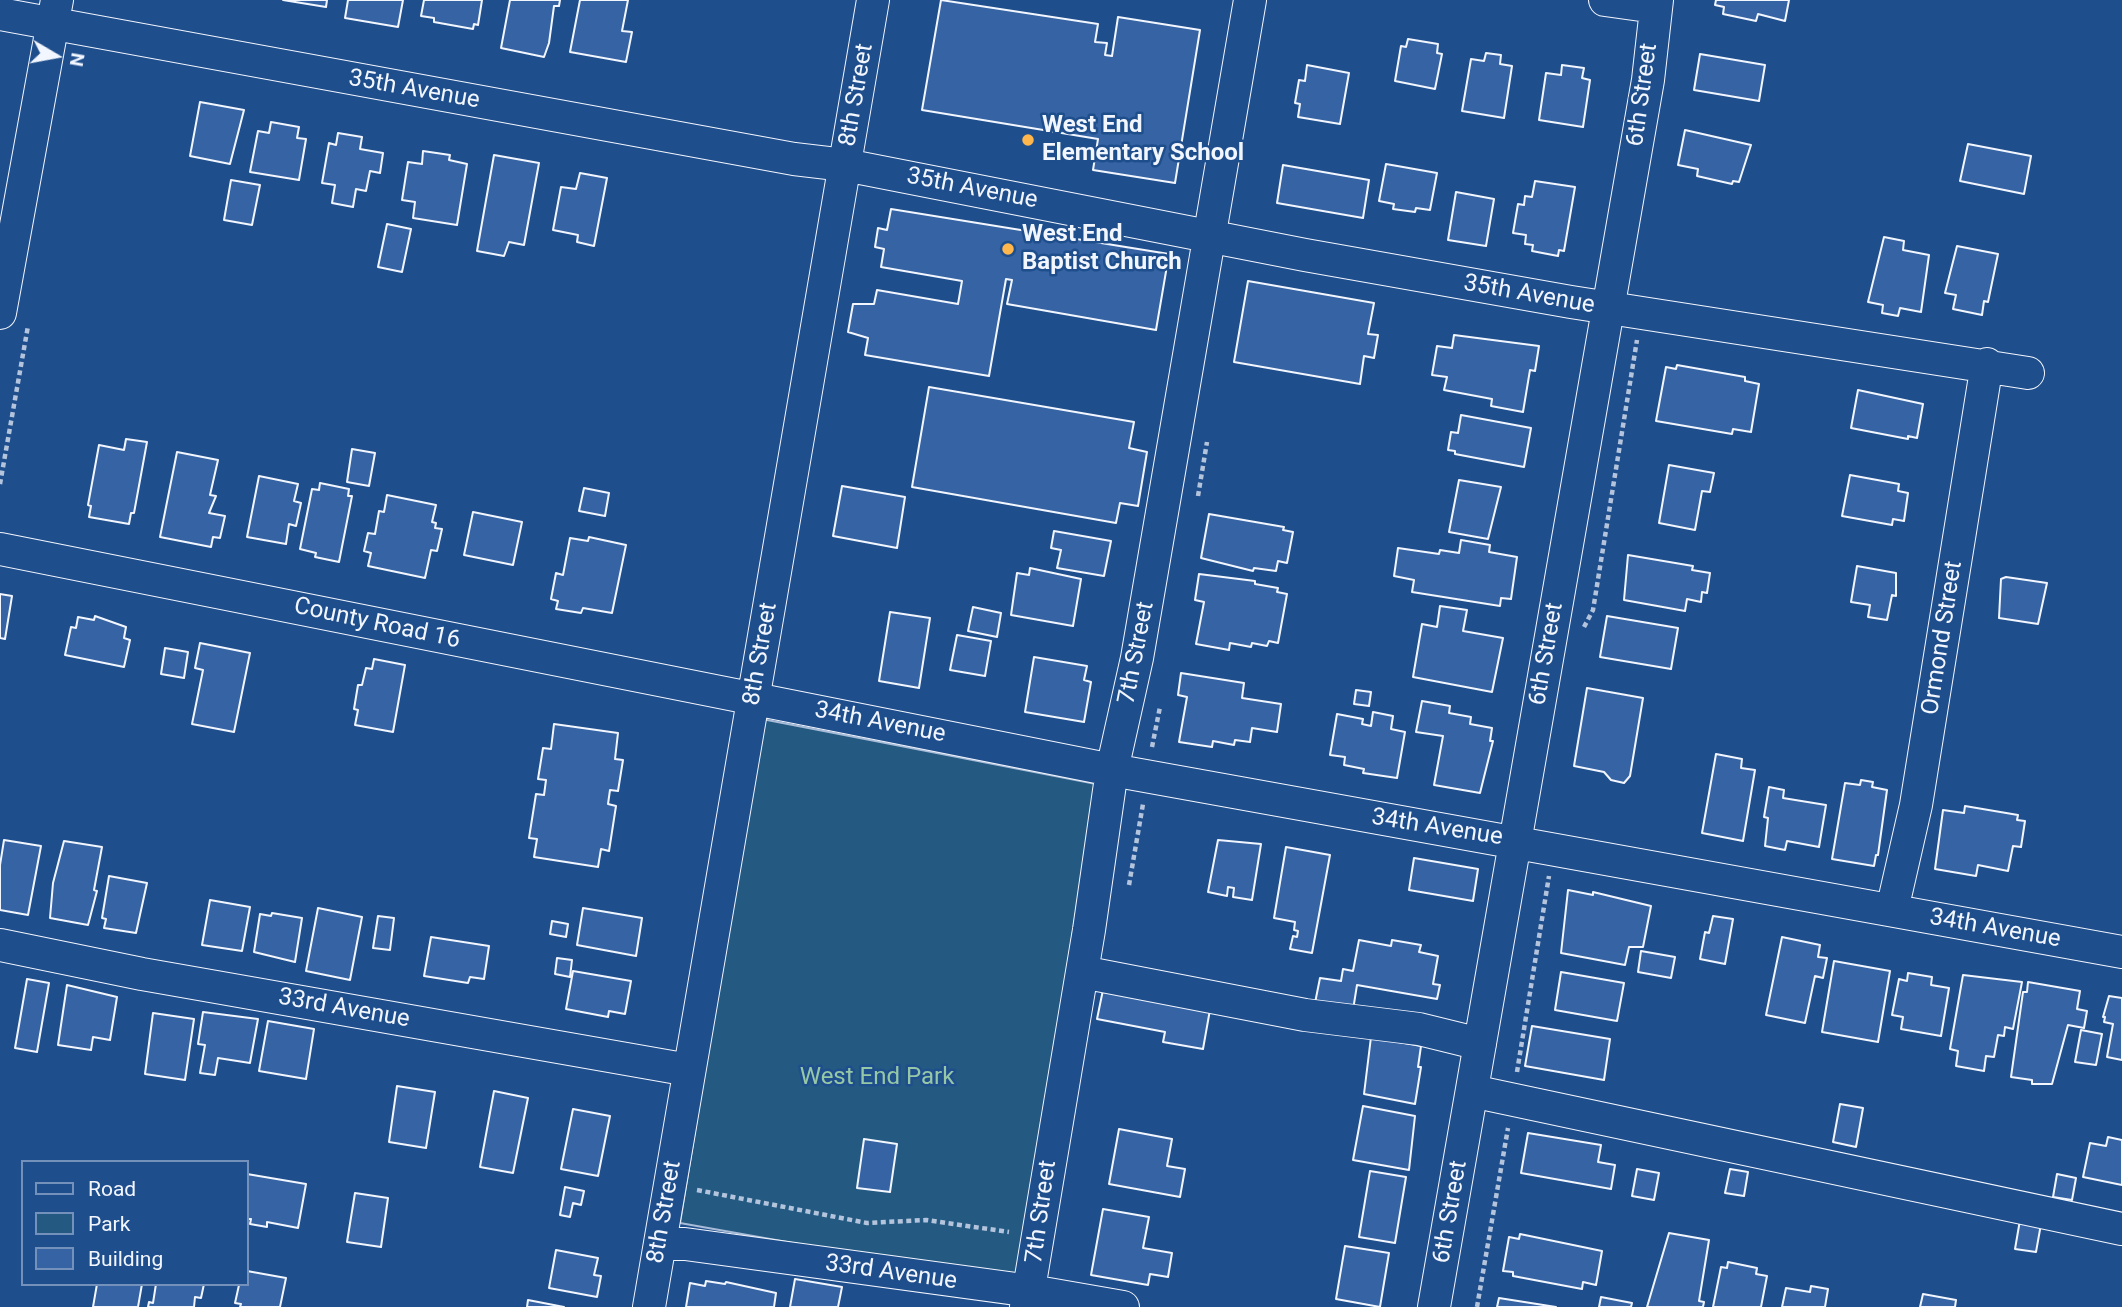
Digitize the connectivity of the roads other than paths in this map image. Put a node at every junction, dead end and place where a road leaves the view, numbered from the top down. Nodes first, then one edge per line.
1 (873, 0) edge
2 (1250, 0) edge
3 (1605, 0) edge
4 (1656, 4) edge
5 (55, 12) edge
6 (0, 14) edge
7 (845, 165) junction
8 (1210, 235) junction
9 (1608, 309) junction
10 (0, 313) edge
11 (1987, 365) junction
12 (2028, 373) dead end
13 (0, 549) edge
14 (753, 698) junction
15 (1112, 770) junction
16 (1514, 841) junction
17 (1892, 910) junction
18 (0, 945) edge
19 (2122, 952) edge
20 (1082, 972) junction
21 (1480, 1044) junction
22 (689, 1070) junction
23 (1472, 1091) junction
24 (2122, 1229) edge
25 (660, 1244) junction
26 (1028, 1299) edge
27 (649, 1307) edge
28 (1123, 1307) edge
29 (1434, 1307) edge

1 - 7 street, 8th Street
2 - 8 street, 7th Street
3 - 4 street
4 - 9 street, 6th Street
5 - 6 street, 35th Avenue
5 - 7 street, 35th Avenue
5 - 10 street
7 - 8 street, 35th Avenue
7 - 14 street, 8th Street
8 - 9 street, 35th Avenue
8 - 15 street, 7th Street
9 - 11 street, 35th Avenue
9 - 16 street, 6th Street
11 - 12 street, 35th Avenue
11 - 17 street, Ormond Street
13 - 14 street, County Road 16
14 - 15 street, 34th Avenue
14 - 22 street, 8th Street
15 - 16 street, 34th Avenue
15 - 20 street, 7th Street
16 - 17 street, 34th Avenue
16 - 21 street, 6th Street
17 - 19 street, 34th Avenue
18 - 22 street, 33rd Avenue
20 - 21 street
20 - 26 street, 7th Street
21 - 23 street, 6th Street
22 - 25 street, 8th Street
23 - 24 street
23 - 29 street, 6th Street
25 - 26 street, 33rd Avenue
25 - 27 street, 8th Street
26 - 28 street, 33rd Avenue

